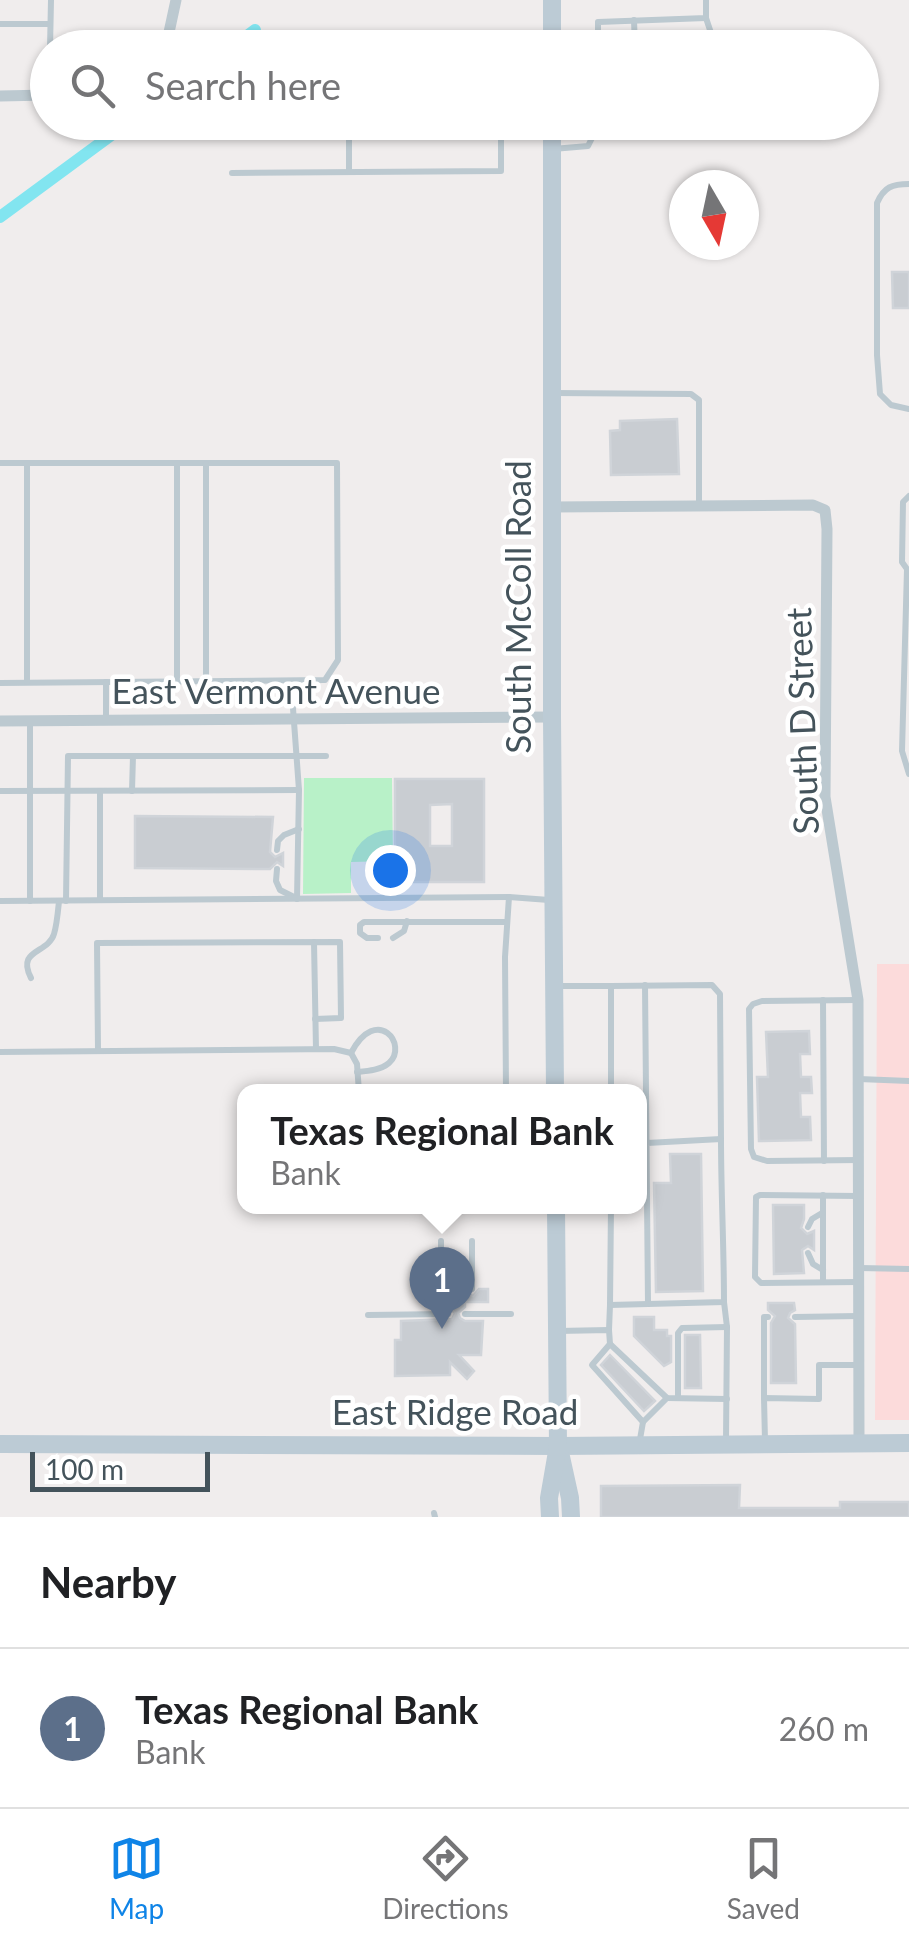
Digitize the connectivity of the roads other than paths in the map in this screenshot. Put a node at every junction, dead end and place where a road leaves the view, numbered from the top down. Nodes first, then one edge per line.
1 (50, 0) edge
2 (176, 0) edge
3 (552, 0) edge
4 (706, 0) edge
5 (706, 18) junction
6 (634, 20) junction
7 (0, 24) edge
8 (50, 24) junction
9 (50, 30) edge
10 (170, 30) edge
11 (552, 30) edge
12 (598, 30) edge
13 (634, 30) edge
14 (710, 30) edge
15 (30, 95) edge
16 (0, 96) edge
17 (349, 140) edge
18 (501, 140) edge
19 (552, 140) edge
20 (591, 140) edge
21 (552, 149) junction
22 (232, 172) dead end
23 (349, 172) junction
24 (909, 184) edge
25 (552, 393) junction
26 (909, 409) edge
27 (0, 463) edge
28 (27, 463) junction
29 (177, 463) junction
30 (206, 464) junction
31 (909, 496) edge
32 (699, 506) junction
33 (552, 507) junction
34 (908, 568) edge
35 (177, 680) junction
36 (206, 681) junction
37 (291, 681) junction
38 (0, 682) edge
39 (27, 682) junction
40 (106, 682) junction
41 (552, 717) junction
42 (294, 719) junction
43 (106, 720) junction
44 (0, 721) edge
45 (30, 721) junction
46 (297, 755) junction
47 (133, 756) junction
48 (326, 756) dead end
49 (909, 774) edge
50 (298, 790) junction
51 (0, 791) edge
52 (29, 791) junction
53 (100, 791) junction
54 (132, 791) junction
55 (68, 792) junction
56 (299, 829) junction
57 (277, 850) dead end
58 (276, 868) dead end
59 (297, 898) junction
60 (508, 898) junction
61 (100, 900) junction
62 (553, 900) junction
63 (0, 901) edge
64 (30, 901) junction
65 (62, 901) junction
66 (407, 921) junction
67 (507, 922) junction
68 (378, 938) dead end
69 (394, 938) dead end
70 (314, 942) junction
71 (32, 978) dead end
72 (645, 985) junction
73 (554, 986) junction
74 (611, 986) junction
75 (823, 1000) junction
76 (858, 1000) junction
77 (315, 1019) junction
78 (316, 1049) junction
79 (98, 1050) junction
80 (0, 1052) edge
81 (351, 1052) junction
82 (357, 1072) junction
83 (859, 1079) junction
84 (909, 1080) edge
85 (358, 1084) edge
86 (506, 1084) edge
87 (555, 1084) edge
88 (611, 1084) edge
89 (644, 1084) edge
90 (722, 1140) junction
91 (647, 1143) edge
92 (859, 1160) junction
93 (824, 1161) junction
94 (823, 1196) junction
95 (859, 1196) junction
96 (823, 1212) junction
97 (556, 1214) edge
98 (611, 1214) edge
99 (645, 1214) edge
100 (808, 1227) dead end
101 (472, 1240) dead end
102 (440, 1241) dead end
103 (808, 1253) dead end
104 (859, 1268) junction
105 (909, 1269) edge
106 (823, 1270) junction
107 (823, 1282) junction
108 (859, 1282) junction
109 (472, 1289) dead end
110 (441, 1290) dead end
111 (441, 1302) dead end
112 (472, 1302) dead end
113 (724, 1302) junction
114 (610, 1304) junction
115 (648, 1304) junction
116 (368, 1314) dead end
117 (510, 1314) dead end
118 (858, 1316) junction
119 (768, 1317) dead end
120 (795, 1317) dead end
121 (727, 1327) junction
122 (609, 1330) junction
123 (557, 1331) junction
124 (610, 1344) junction
125 (859, 1366) junction
126 (645, 1377) junction
127 (638, 1384) dead end
128 (656, 1388) junction
129 (650, 1396) dead end
130 (667, 1398) junction
131 (678, 1398) junction
132 (764, 1398) junction
133 (727, 1399) junction
134 (644, 1422) junction
135 (859, 1443) junction
136 (909, 1443) edge
137 (0, 1444) edge
138 (765, 1444) junction
139 (726, 1445) junction
140 (558, 1446) junction
141 (638, 1446) junction
142 (550, 1517) edge
143 (571, 1517) edge

1 - 8 lane
2 - 10 street
3 - 11 street
4 - 5 lane
5 - 6 lane
5 - 14 lane
6 - 12 lane
6 - 13 lane
7 - 8 lane
8 - 9 lane
15 - 16 street
17 - 23 lane
18 - 23 lane
19 - 21 street, South McColl Road
20 - 21 lane
21 - 25 street, South McColl Road
22 - 23 lane
24 - 26 lane
25 - 32 lane
25 - 33 street, South McColl Road
27 - 28 lane
28 - 29 lane
28 - 39 lane
29 - 30 lane
29 - 35 lane
30 - 36 lane
30 - 37 lane
31 - 34 lane
32 - 33 street, South D Street
32 - 76 street, South D Street
33 - 41 street, South McColl Road
34 - 49 lane
35 - 36 lane
35 - 40 lane
36 - 37 lane
37 - 42 lane
38 - 39 lane
39 - 40 lane
40 - 43 lane
41 - 42 street, East Vermont Avenue
41 - 62 street, South McColl Road
42 - 43 street, East Vermont Avenue
42 - 46 lane
43 - 45 street, East Vermont Avenue
44 - 45 street, East Vermont Avenue
45 - 52 lane
46 - 47 lane
46 - 48 lane
46 - 50 lane
47 - 54 lane
47 - 55 lane
50 - 54 lane
50 - 56 lane
51 - 52 lane
52 - 55 lane
52 - 64 lane
53 - 54 lane
53 - 55 lane
53 - 61 lane
55 - 65 lane
56 - 57 lane
56 - 59 lane
58 - 59 lane
59 - 60 lane
59 - 61 lane
60 - 62 lane
60 - 67 lane
61 - 65 lane
62 - 73 street, South McColl Road
63 - 64 lane
64 - 65 lane
65 - 71 lane
66 - 67 lane
66 - 68 lane
66 - 69 lane
67 - 86 lane
70 - 77 lane
70 - 77 lane
70 - 79 lane
72 - 74 lane
72 - 89 lane
72 - 90 lane
73 - 74 lane
73 - 87 street, South McColl Road
74 - 88 lane
75 - 76 lane
75 - 93 lane
75 - 93 lane
76 - 83 street, South D Street
77 - 78 lane
78 - 79 lane
78 - 81 lane
79 - 80 lane
81 - 82 lane
81 - 82 lane
82 - 85 lane
83 - 84 lane
83 - 92 street, South D Street
90 - 91 lane
90 - 113 lane
92 - 93 lane
92 - 95 street, South D Street
94 - 95 lane
94 - 96 lane
94 - 107 lane
95 - 104 street, South D Street
96 - 100 lane
96 - 106 lane
97 - 123 street
98 - 114 lane
99 - 115 lane
101 - 109 lane
102 - 110 lane
103 - 106 lane
104 - 105 lane
104 - 108 street, South D Street
106 - 107 lane
107 - 108 lane
108 - 118 street, South D Street
111 - 116 lane
112 - 117 lane
113 - 115 lane
113 - 121 lane
114 - 115 lane
114 - 122 lane
118 - 120 lane
118 - 125 street, South D Street
119 - 132 lane
121 - 131 lane
121 - 133 lane
122 - 123 lane
122 - 124 lane
123 - 140 street
124 - 126 lane
124 - 134 lane
125 - 132 lane
125 - 135 street, South D Street
126 - 127 lane
126 - 128 lane
128 - 129 lane
128 - 130 lane
130 - 131 lane
130 - 134 lane
131 - 133 lane
132 - 138 lane
133 - 139 lane
134 - 141 lane
135 - 136 street, East Ridge Road
135 - 138 street, East Ridge Road
137 - 140 street, East Ridge Road
138 - 139 street, East Ridge Road
139 - 141 street, East Ridge Road
140 - 141 street, East Ridge Road
140 - 142 street
140 - 143 street

